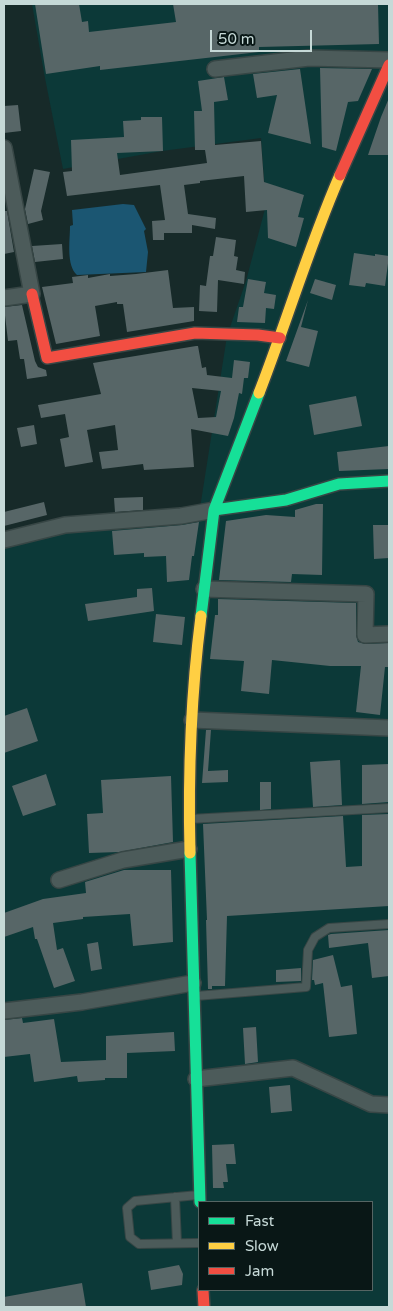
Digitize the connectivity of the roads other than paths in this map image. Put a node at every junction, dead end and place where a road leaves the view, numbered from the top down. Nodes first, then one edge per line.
1 (389, 60) edge
2 (389, 65) edge
3 (214, 69) dead end
4 (4, 148) edge
5 (32, 294) junction
6 (4, 298) edge
7 (280, 338) junction
8 (389, 481) edge
9 (214, 510) junction
10 (4, 540) edge
11 (204, 588) junction
12 (389, 634) edge
13 (192, 720) junction
14 (389, 728) edge
15 (389, 808) edge
16 (188, 819) junction
17 (189, 850) junction
18 (59, 880) dead end
19 (389, 924) edge
20 (194, 989) junction
21 (4, 1011) edge
22 (196, 1079) junction
23 (389, 1105) edge
24 (176, 1197) junction
25 (200, 1199) edge
26 (177, 1243) junction
27 (198, 1243) edge
28 (203, 1291) edge
29 (204, 1307) edge

1 - 3 street
2 - 7 main road
4 - 5 street
5 - 6 street
5 - 7 main road
7 - 9 main road
8 - 9 main road
9 - 10 street
9 - 11 main road
11 - 12 street
11 - 13 main road
13 - 14 street
13 - 16 main road
15 - 16 lane
16 - 17 main road
17 - 18 street
17 - 20 main road
19 - 20 lane
20 - 21 street
20 - 22 main road
22 - 23 street
22 - 25 main road
24 - 25 lane
24 - 26 lane
24 - 26 lane
26 - 27 lane
28 - 29 main road

